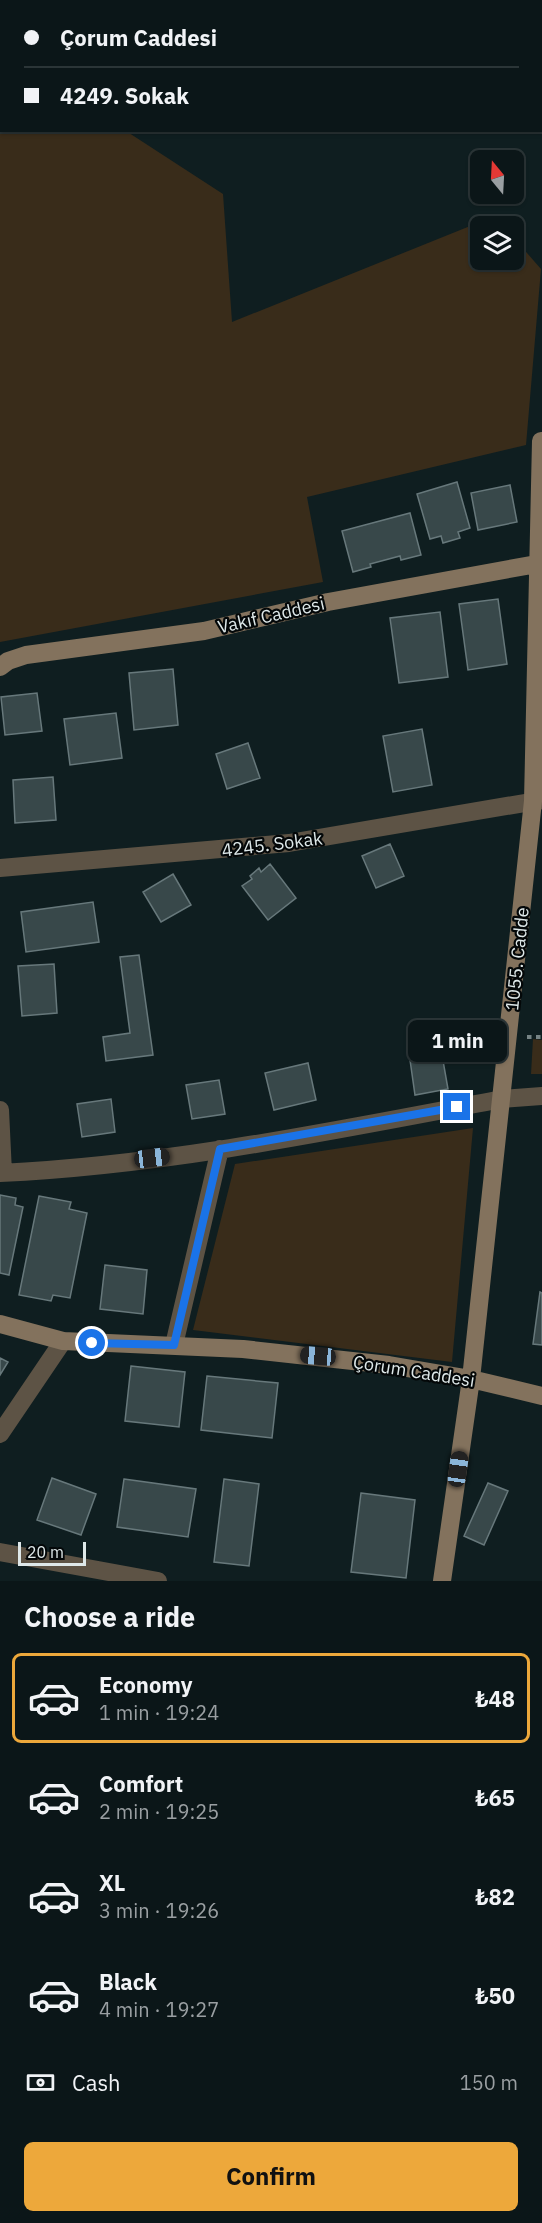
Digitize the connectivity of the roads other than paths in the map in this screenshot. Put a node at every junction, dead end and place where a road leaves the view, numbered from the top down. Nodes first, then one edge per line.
1 (541, 441) edge
2 (540, 563) edge
3 (0, 666) edge
4 (538, 800) edge
5 (0, 868) edge
6 (542, 1096) edge
7 (502, 1099) junction
8 (0, 1110) edge
9 (220, 1149) junction
10 (1, 1173) edge
11 (0, 1324) edge
12 (63, 1341) junction
13 (174, 1345) junction
14 (471, 1379) junction
15 (542, 1396) edge
16 (0, 1434) edge
17 (0, 1552) edge
18 (158, 1581) edge
19 (442, 1581) edge

1 - 2 street, 1055. Cadde
2 - 3 street, Vakıf Caddesi
2 - 4 street, 1055. Cadde
4 - 5 street, 4245. Sokak
4 - 7 street, 1055. Cadde
6 - 7 street
7 - 9 street
7 - 14 street, 1055. Cadde
8 - 10 street
9 - 10 street
9 - 13 street
11 - 12 street, Çorum Caddesi
12 - 13 street, Çorum Caddesi
12 - 16 street
13 - 14 street, Çorum Caddesi
14 - 15 street, Çorum Caddesi
14 - 19 street, 1055. Cadde
17 - 18 street

